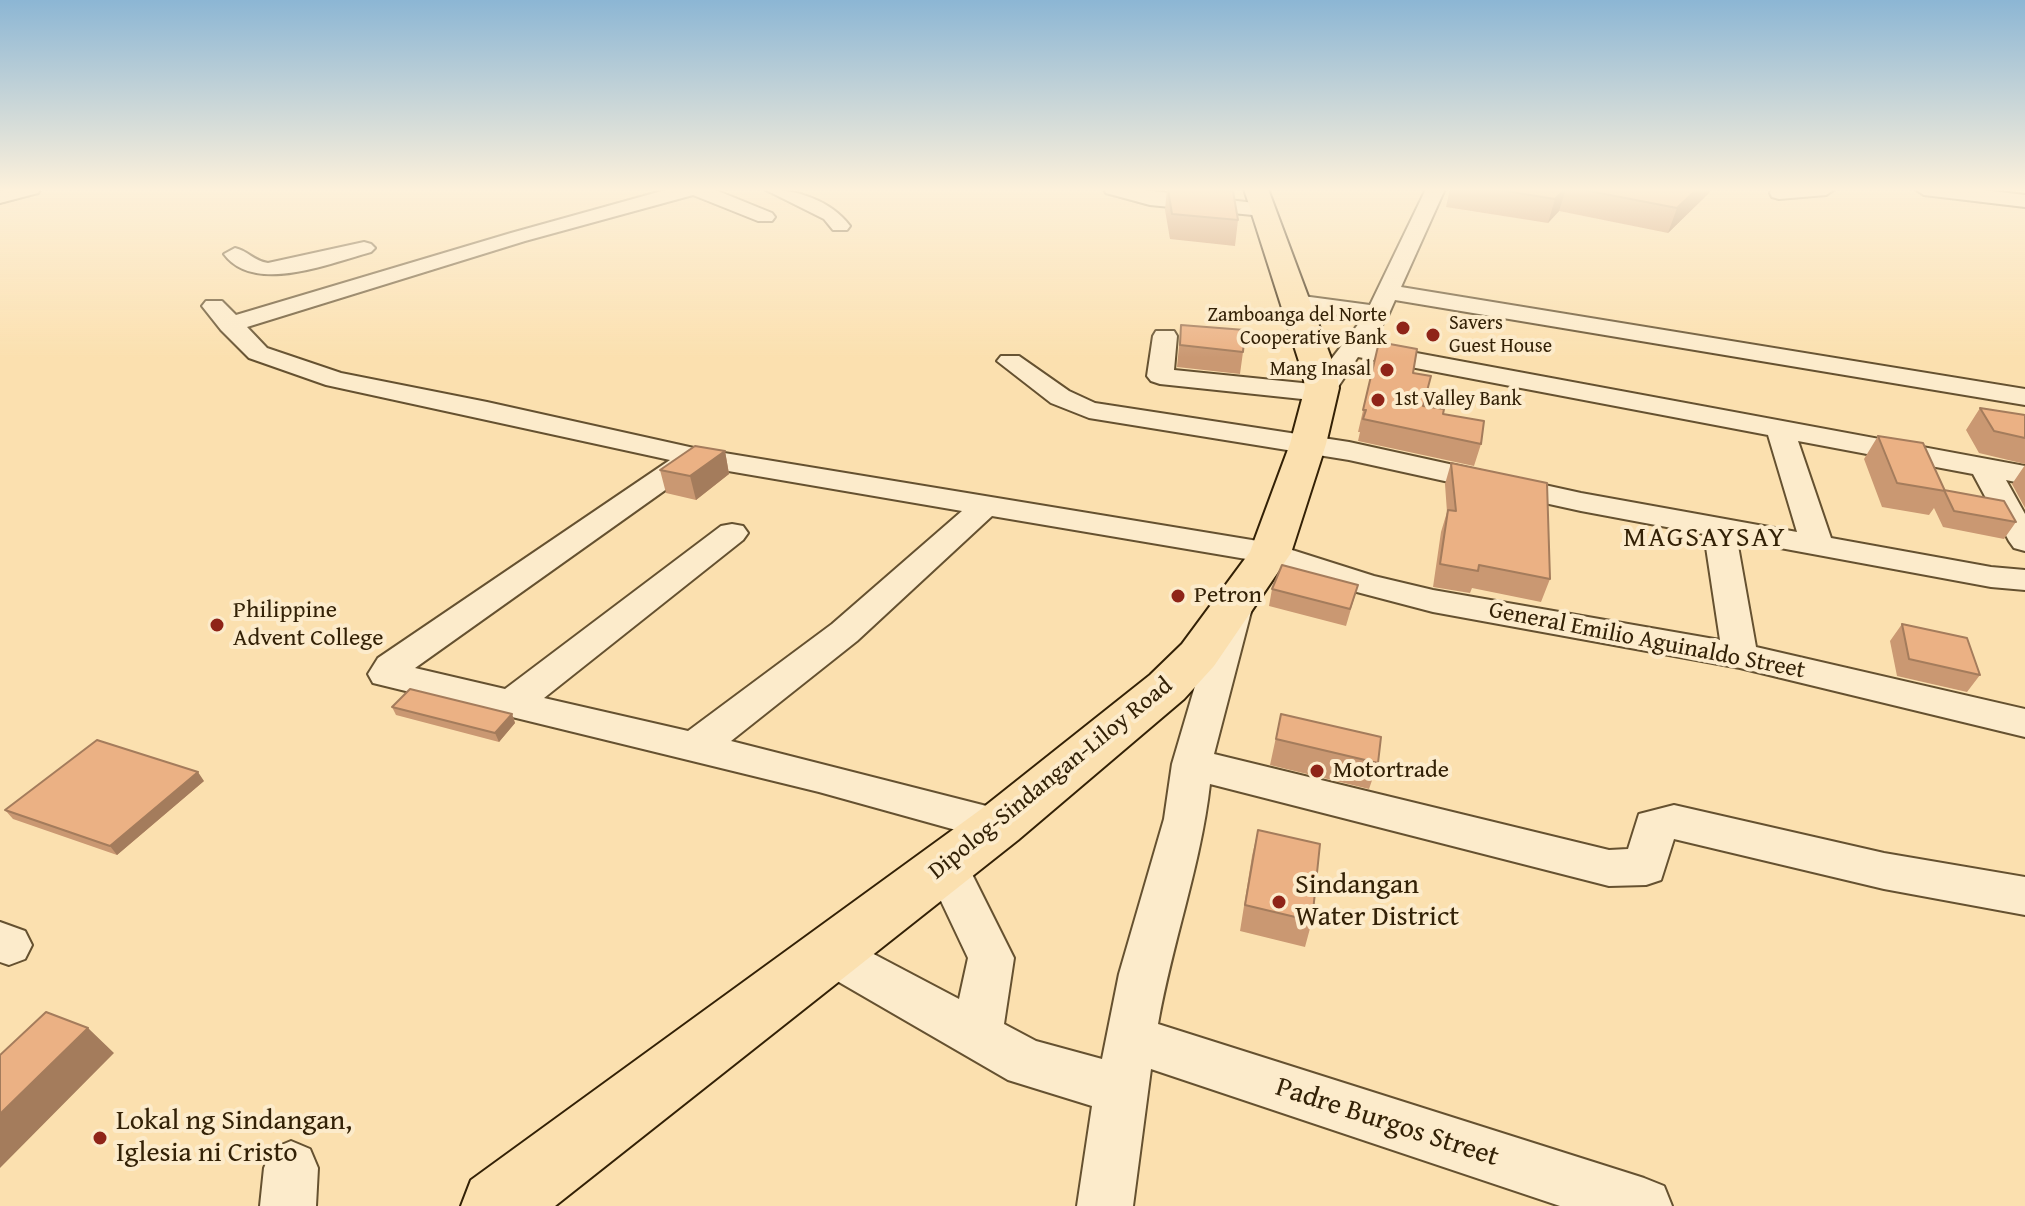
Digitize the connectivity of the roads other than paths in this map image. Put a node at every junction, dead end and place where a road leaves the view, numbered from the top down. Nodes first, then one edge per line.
1 (361, 245) edge
2 (500, 245) edge
3 (1275, 245) edge
4 (1409, 245) edge
5 (364, 248) junction
6 (235, 254) dead end
7 (393, 275) junction
8 (1295, 302) junction
9 (1382, 303) junction
10 (1165, 336) dead end
11 (1354, 349) junction
12 (1010, 361) dead end
13 (1321, 390) junction
14 (2025, 397) edge
15 (1780, 429) junction
16 (1308, 444) junction
17 (694, 457) junction
18 (1984, 468) junction
19 (2025, 475) edge
20 (986, 505) junction
21 (1719, 529) junction
22 (732, 533) dead end
23 (2025, 541) edge
24 (1818, 547) junction
25 (1270, 553) junction
26 (2025, 580) edge
27 (1236, 604) junction
28 (1740, 656) junction
29 (510, 705) junction
30 (2025, 723) edge
31 (693, 748) junction
32 (1192, 764) junction
33 (999, 825) junction
34 (946, 865) junction
35 (2025, 896) edge
36 (830, 952) junction
37 (977, 1035) junction
38 (1126, 1064) junction
39 (497, 1206) edge
40 (1105, 1206) edge
41 (1644, 1206) edge

1 - 5 street
2 - 7 street
3 - 8 highway, Dipolog-Sindangan-Liloy Road
4 - 9 street
5 - 6 street
5 - 7 street
7 - 17 street, General Emilio Aguinaldo Street
8 - 9 street
8 - 13 highway, Dipolog-Sindangan-Liloy Road
9 - 11 street
9 - 14 street
10 - 13 street
11 - 13 street
11 - 15 street
12 - 16 street
13 - 16 highway, Dipolog-Sindangan-Liloy Road
15 - 18 street
15 - 24 street
16 - 21 street
16 - 25 highway, Dipolog-Sindangan-Liloy Road
17 - 20 street, General Emilio Aguinaldo Street
17 - 29 street
18 - 19 street
18 - 23 street
20 - 25 street, General Emilio Aguinaldo Street
20 - 31 street
21 - 24 street
21 - 28 street
22 - 29 street
24 - 26 street
25 - 27 highway, Dipolog-Sindangan-Liloy Road
25 - 28 street, General Emilio Aguinaldo Street
27 - 32 street
27 - 33 highway, Dipolog-Sindangan-Liloy Road
28 - 30 street, General Emilio Aguinaldo Street
29 - 31 street
31 - 33 street
32 - 35 street
32 - 38 street
33 - 34 highway, Dipolog-Sindangan-Liloy Road
34 - 36 highway, Dipolog-Sindangan-Liloy Road
34 - 37 street
36 - 37 street, Padre Burgos Street
36 - 39 highway, Dipolog-Sindangan-Liloy Road
37 - 38 street, Padre Burgos Street
38 - 40 street
38 - 41 street, Padre Burgos Street

